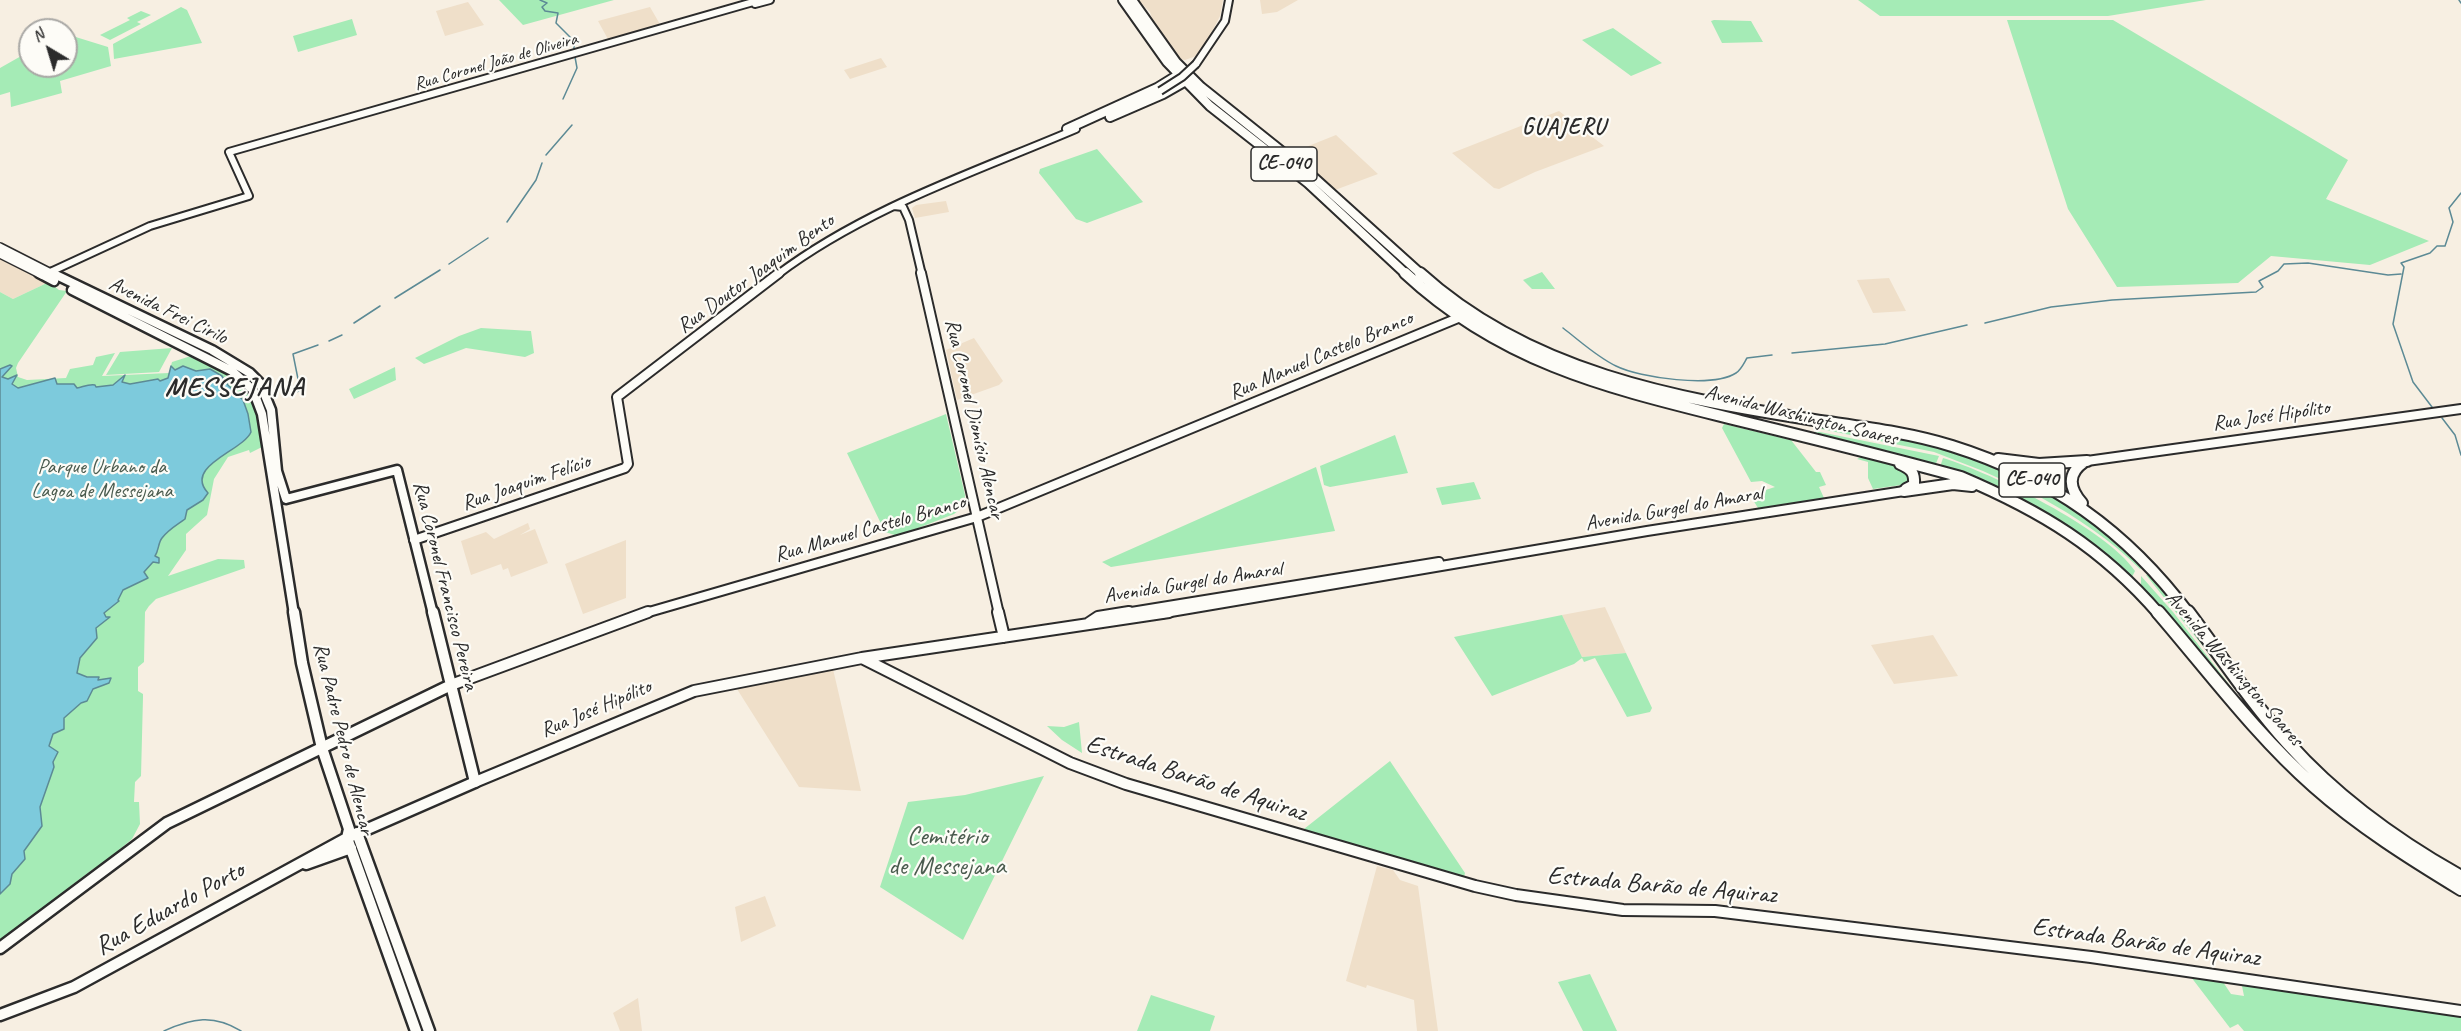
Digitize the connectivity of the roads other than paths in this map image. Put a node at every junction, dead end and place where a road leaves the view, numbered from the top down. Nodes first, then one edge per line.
1 (760, 0) edge
2 (770, 0) edge
3 (1123, 0) edge
4 (1132, 0) edge
5 (1229, 0) edge
6 (1181, 78) junction
7 (1083, 127) junction
8 (1067, 129) junction
9 (1023, 151) junction
10 (230, 153) junction
11 (924, 193) junction
12 (894, 206) junction
13 (906, 210) junction
14 (0, 247) edge
15 (0, 254) edge
16 (46, 274) junction
17 (1458, 318) junction
18 (617, 398) joint
19 (2461, 409) edge
20 (270, 447) junction
21 (1972, 453) junction
22 (1881, 455) junction
23 (2087, 460) joint
24 (2073, 466) junction
25 (1992, 490) junction
26 (1904, 491) junction
27 (2093, 514) junction
28 (977, 517) junction
29 (414, 540) junction
30 (1004, 637) junction
31 (862, 658) junction
32 (451, 685) junction
33 (322, 748) junction
34 (475, 782) junction
35 (352, 840) junction
36 (2461, 877) edge
37 (370, 885) junction
38 (2461, 889) edge
39 (0, 948) edge
40 (2461, 1011) edge
41 (0, 1015) edge
42 (416, 1031) edge
43 (429, 1031) edge

1 - 10 street, Rua Coronel João de Oliveira
2 - 10 street, Rua Coronel João de Oliveira
3 - 6 highway, Avenida Washington Soares / CE-040
4 - 21 highway, Avenida Washington Soares / CE-040
5 - 7 street, Rua Doutor Joaquim Bento, bridge
6 - 7 highway
6 - 8 highway
6 - 17 highway, Avenida Washington Soares / CE-040
7 - 8 street, Rua Doutor Joaquim Bento
7 - 9 main road, Rua Doutor Joaquim Bento
8 - 9 main road, Rua Doutor Joaquim Bento
9 - 11 street, Rua Doutor Joaquim Bento
10 - 16 street
11 - 12 main road, Rua Doutor Joaquim Bento
11 - 13 street
12 - 13 street
12 - 18 main road, Rua Doutor Joaquim Bento
13 - 28 street, Rua Coronel Dionísio Alencar
14 - 16 main road, Avenida Frei Cirilo
15 - 16 main road, Avenida Frei Cirilo
16 - 20 main road, Avenida Frei Cirilo
17 - 22 highway, Avenida Washington Soares / CE-040
17 - 28 street, Rua Manuel Castelo Branco
18 - 29 street, Rua Joaquim Felício
19 - 23 street, Rua José Hipólito
20 - 29 main road, Rua Coronel Francisco Pereira
20 - 33 main road, Rua Padre Pedro de Alencar
21 - 24 highway
21 - 27 highway, Avenida Washington Soares / CE-040
22 - 25 highway, Avenida Washington Soares / CE-040
22 - 26 highway
23 - 24 highway
24 - 27 highway
25 - 26 highway
25 - 38 highway, Avenida Washington Soares / CE-040
26 - 30 street, Avenida Gurgel do Amaral
27 - 36 highway, Avenida Washington Soares / CE-040
28 - 30 street, Rua Coronel Dionísio Alencar
28 - 32 street, Rua Manuel Castelo Branco
29 - 32 main road, Rua Coronel Francisco Pereira
30 - 31 street, Avenida Gurgel do Amaral
31 - 34 street, Rua José Hipólito
31 - 40 street, Estrada Barão de Aquiraz
32 - 33 main road
32 - 34 main road, Rua Coronel Francisco Pereira
33 - 35 main road, Rua Padre Pedro de Alencar
33 - 39 main road
34 - 35 main road, Rua José Hipólito
35 - 37 main road, Rua Padre Pedro de Alencar
35 - 37 main road, Rua Padre Pedro de Alencar
35 - 41 main road, Rua Eduardo Porto
37 - 42 main road, Rua Padre Pedro de Alencar
37 - 43 main road, Rua Padre Pedro de Alencar

